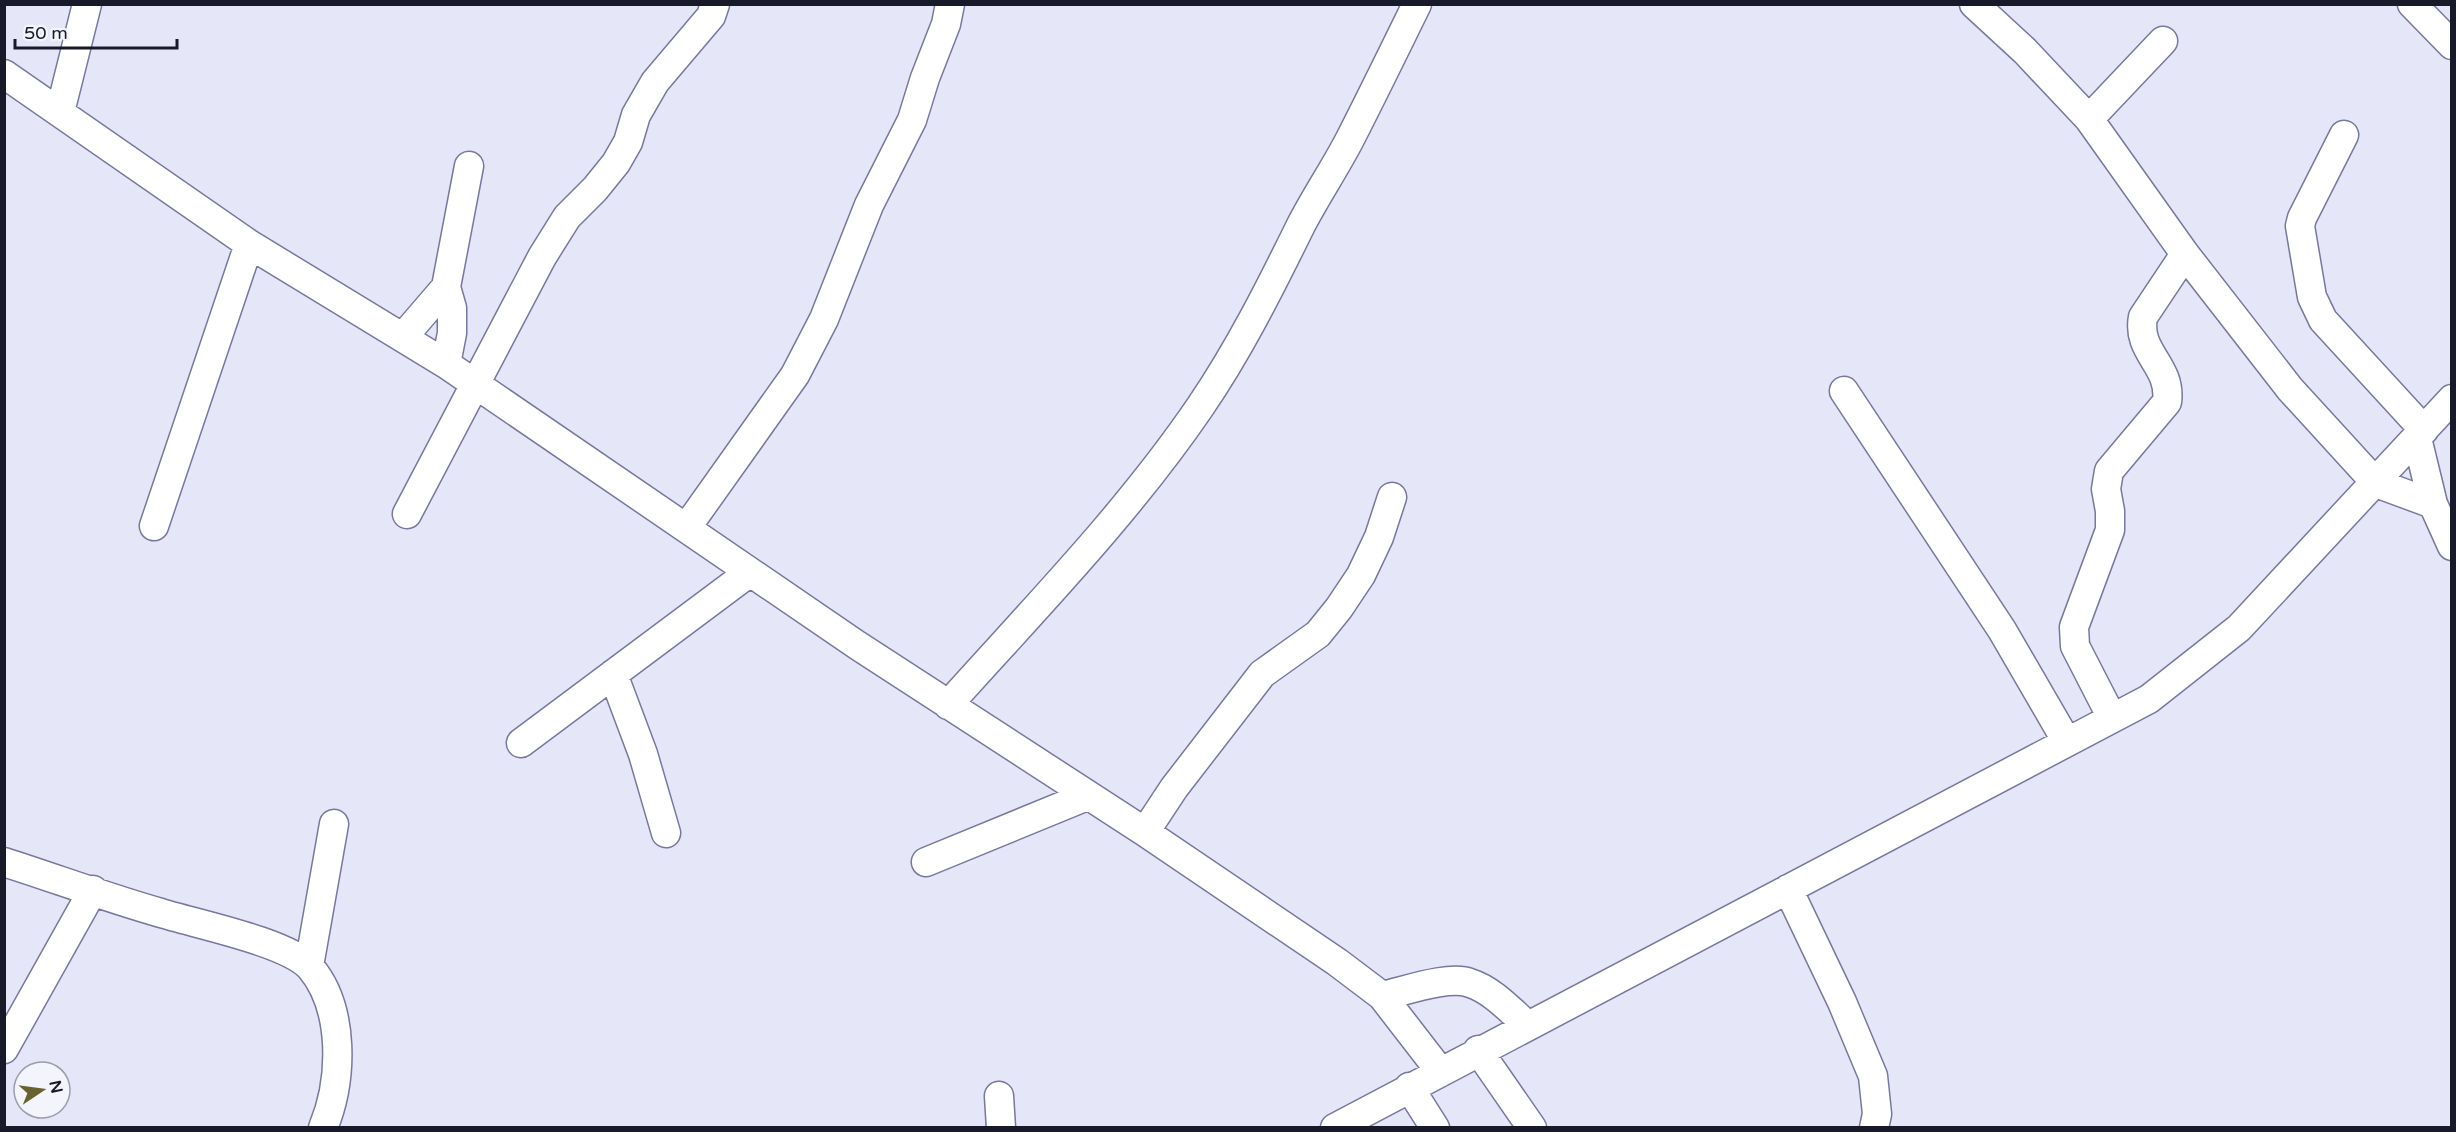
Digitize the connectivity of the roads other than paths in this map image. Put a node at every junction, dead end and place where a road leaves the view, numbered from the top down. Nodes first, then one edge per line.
1 (87, 4) edge
2 (716, 4) edge
3 (950, 4) edge
4 (1417, 4) edge
5 (1974, 4) edge
6 (2412, 4) edge
7 (2163, 41) dead end
8 (2451, 45) edge
9 (4, 74) edge
10 (60, 112) junction
11 (2089, 118) junction
12 (2344, 135) dead end
13 (469, 166) dead end
14 (249, 244) junction
15 (2185, 254) junction
16 (446, 287) junction
17 (403, 336) junction
18 (446, 364) junction
19 (473, 384) junction
20 (1844, 391) dead end
21 (2451, 399) edge
22 (2420, 434) junction
23 (2376, 483) junction
24 (1392, 496) dead end
25 (2433, 504) junction
26 (407, 514) dead end
27 (154, 526) dead end
28 (687, 527) junction
29 (2451, 546) edge
30 (750, 572) junction
31 (613, 674) junction
32 (948, 705) junction
33 (2112, 718) junction
34 (2067, 742) junction
35 (521, 743) dead end
36 (1087, 796) junction
37 (334, 824) dead end
38 (1145, 832) junction
39 (666, 833) dead end
40 (4, 862) edge
41 (926, 862) dead end
42 (1788, 889) junction
43 (93, 890) junction
44 (309, 966) junction
45 (1382, 996) junction
46 (1527, 1025) junction
47 (4, 1049) edge
48 (1479, 1050) junction
49 (1440, 1071) junction
50 (1409, 1087) junction
51 (999, 1096) dead end
52 (323, 1128) edge
53 (1001, 1128) edge
54 (1335, 1128) edge
55 (1435, 1128) edge
56 (1532, 1128) edge
57 (1874, 1128) edge

1 - 10 street
2 - 19 street
3 - 28 street
4 - 32 street
5 - 11 street
6 - 8 street
7 - 11 street
9 - 10 street
10 - 14 street
11 - 15 street
12 - 22 street
13 - 16 street
14 - 17 street
14 - 27 street
15 - 23 street
15 - 33 street
16 - 17 street
16 - 18 street
17 - 18 street
18 - 19 street
19 - 26 street
19 - 28 street
20 - 34 street
21 - 22 street
22 - 23 street
22 - 25 street
23 - 25 street
23 - 33 street
24 - 38 street
25 - 29 street
28 - 30 street
30 - 31 street
30 - 32 street
31 - 35 street
31 - 39 street
32 - 36 street
33 - 34 street
34 - 42 street
36 - 38 street
36 - 41 street
37 - 44 street
38 - 45 street
40 - 43 street
42 - 46 street
42 - 57 street
43 - 44 street
43 - 47 street
44 - 52 street
45 - 46 street
45 - 49 street
46 - 48 street
48 - 49 street
48 - 56 street
49 - 50 street
50 - 54 street
50 - 55 street
51 - 53 street

